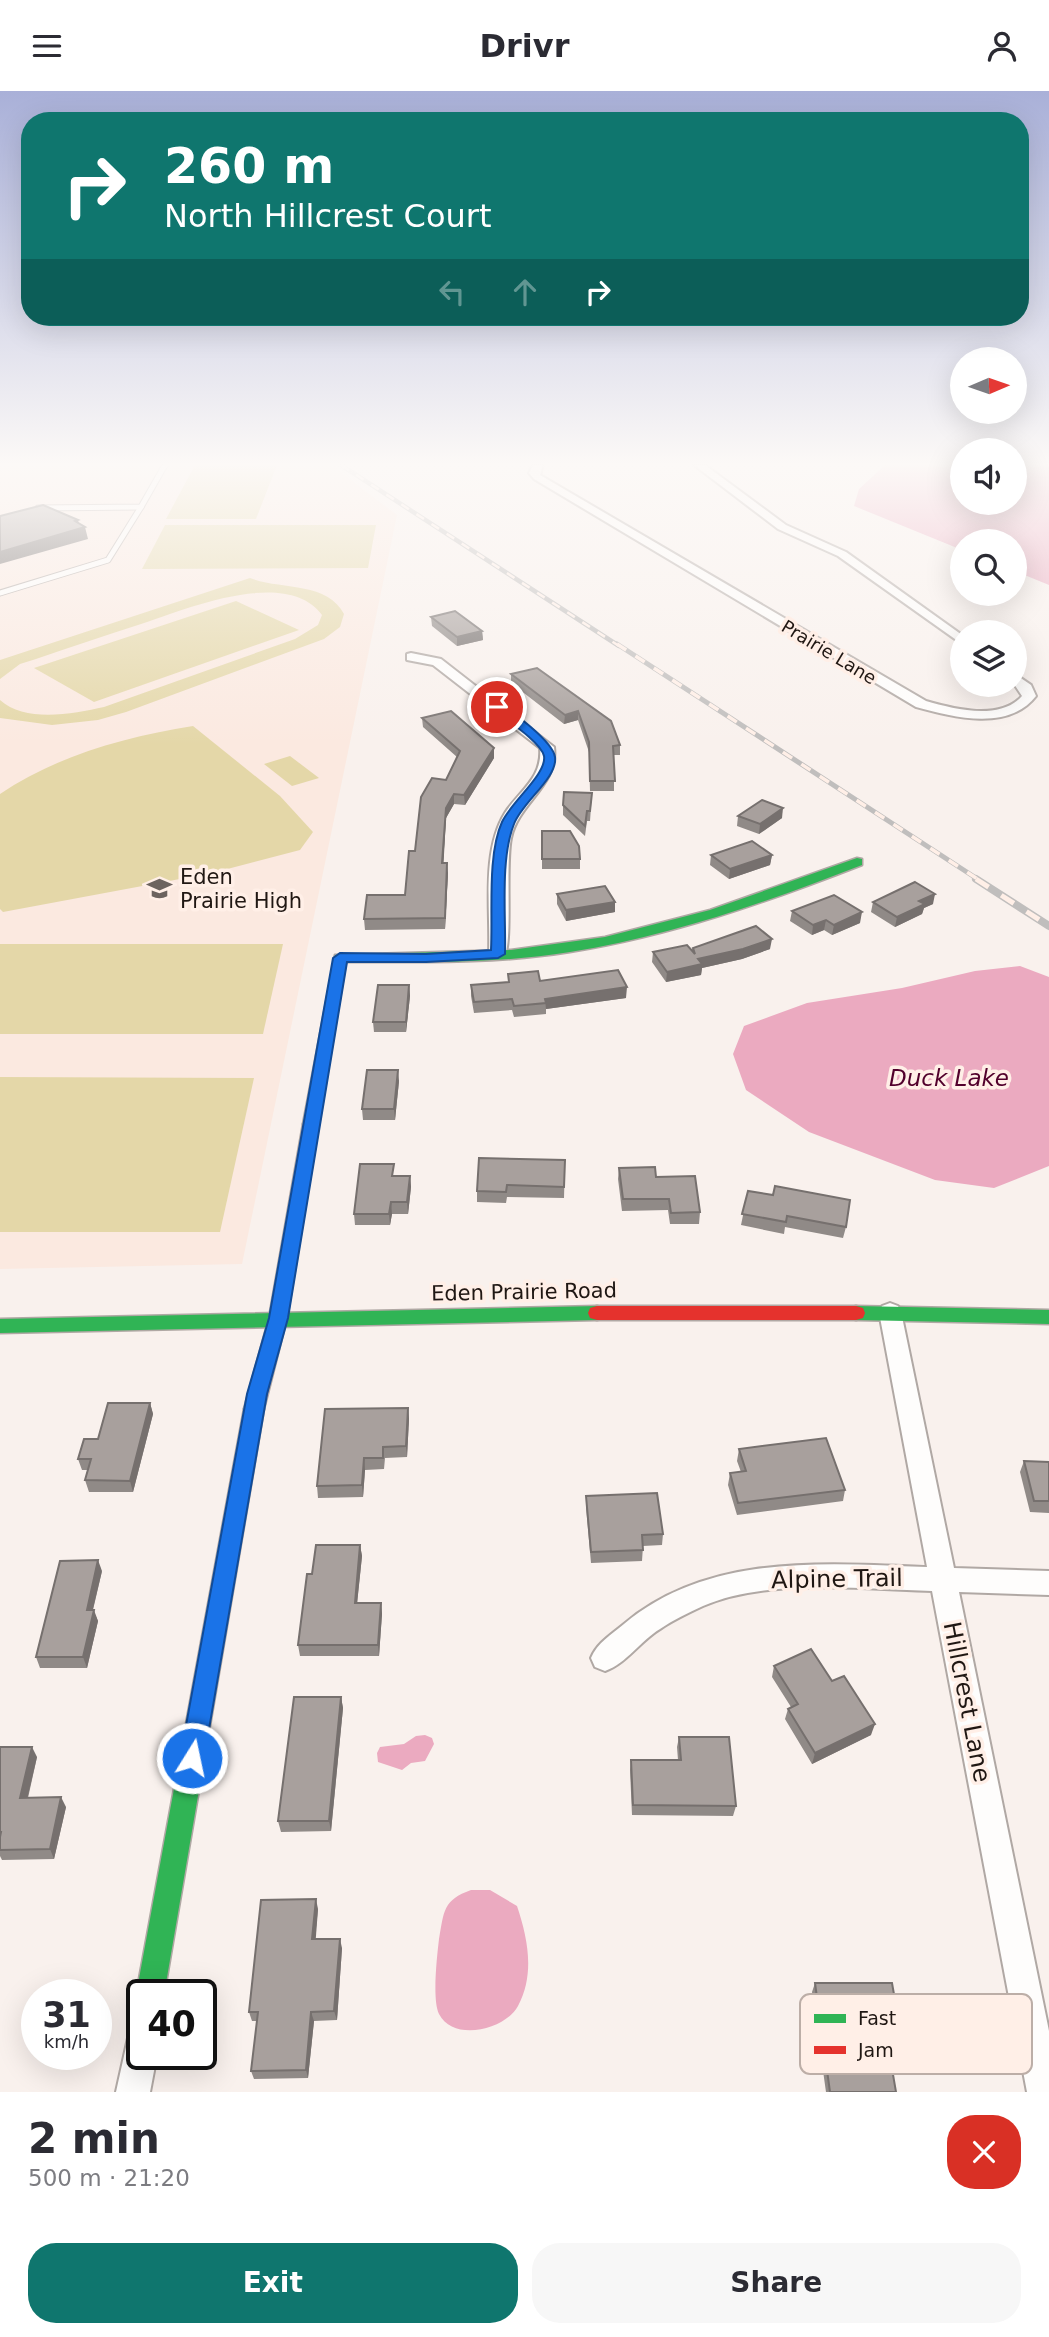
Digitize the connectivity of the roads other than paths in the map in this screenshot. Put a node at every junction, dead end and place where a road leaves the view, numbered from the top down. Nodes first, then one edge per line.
1 (109, 558) edge
2 (673, 558) edge
3 (848, 558) edge
4 (0, 593) edge
5 (950, 631) edge
6 (411, 657) dead end
7 (1027, 691) edge
8 (857, 862) dead end
9 (498, 954) junction
10 (890, 1312) junction
11 (1049, 1317) edge
12 (278, 1318) junction
13 (0, 1326) edge
14 (942, 1578) junction
15 (1049, 1583) edge
16 (605, 1658) dead end
17 (153, 1979) edge
18 (1025, 1994) edge
19 (1032, 2032) edge
20 (137, 2070) edge
21 (133, 2092) edge
22 (1044, 2092) edge

1 - 4 lane
2 - 7 street, Prairie Lane
3 - 5 street
6 - 9 street
8 - 9 street
9 - 12 street
10 - 11 street, Eden Prairie Road
10 - 12 street, Eden Prairie Road
10 - 14 street, Hillcrest Lane
12 - 13 street, Eden Prairie Road
12 - 17 street
14 - 15 street, Alpine Trail
14 - 16 street, Alpine Trail
14 - 18 street, Hillcrest Lane
19 - 22 street, Hillcrest Lane
20 - 21 street

